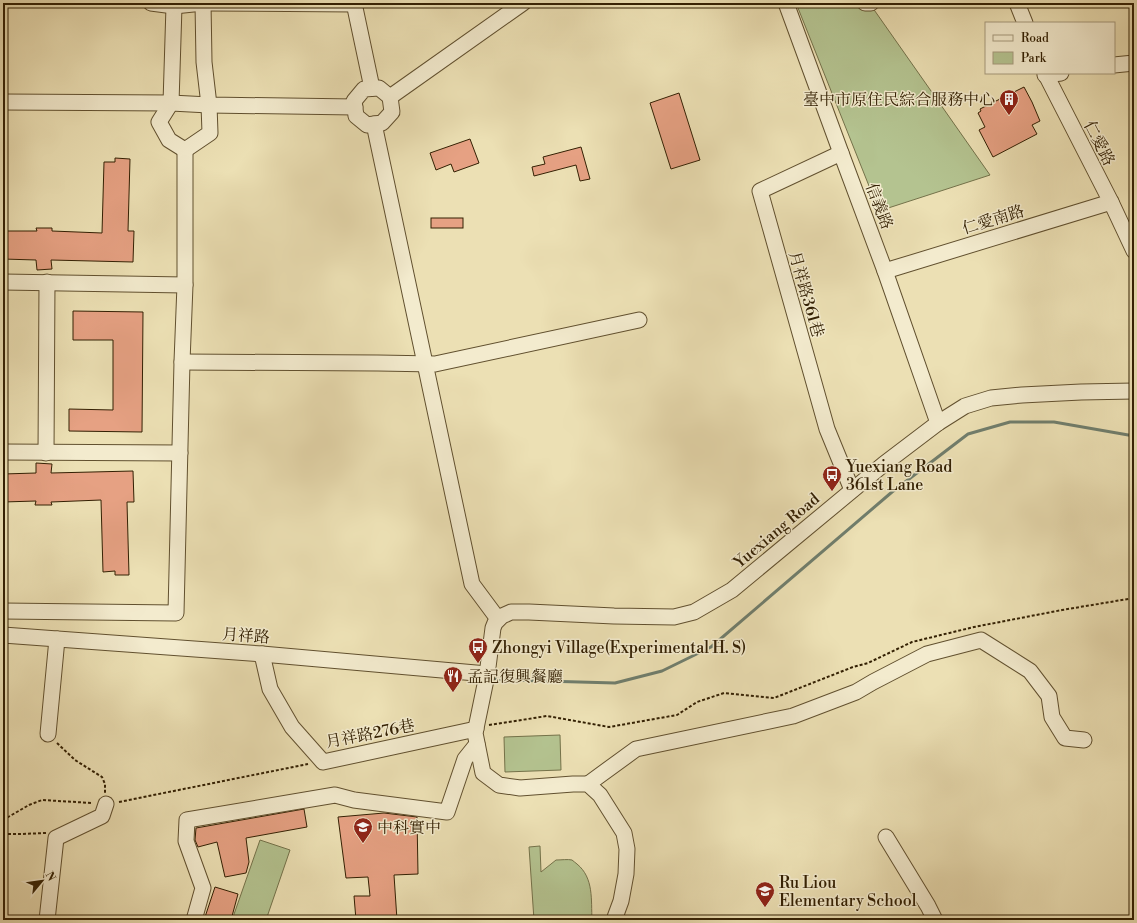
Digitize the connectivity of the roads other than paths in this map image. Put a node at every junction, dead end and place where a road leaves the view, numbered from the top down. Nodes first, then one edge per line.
1 (150, 3) edge
2 (203, 3) edge
3 (207, 3) edge
4 (523, 3) edge
5 (786, 3) edge
6 (865, 3) edge
7 (870, 3) edge
8 (1017, 3) edge
9 (354, 4) edge
10 (174, 6) junction
11 (1025, 22) edge
12 (1134, 62) edge
13 (1115, 65) edge
14 (1045, 74) edge
15 (372, 88) junction
16 (390, 97) junction
17 (3, 102) edge
18 (171, 103) junction
19 (209, 105) junction
20 (355, 107) junction
21 (374, 124) junction
22 (185, 150) junction
23 (841, 153) junction
24 (1111, 202) junction
25 (1134, 250) edge
26 (885, 271) junction
27 (3, 282) edge
28 (47, 282) junction
29 (184, 285) junction
30 (639, 320) dead end
31 (182, 362) junction
32 (426, 364) junction
33 (1134, 390) edge
34 (938, 423) junction
35 (3, 452) edge
36 (46, 453) junction
37 (180, 453) junction
38 (852, 490) junction
39 (3, 611) edge
40 (498, 619) junction
41 (3, 635) edge
42 (57, 639) junction
43 (263, 657) junction
44 (486, 677) junction
45 (48, 734) road end
46 (477, 737) junction
47 (1084, 740) dead end
48 (588, 784) junction
49 (106, 804) road end
50 (886, 837) dead end
51 (47, 920) edge
52 (194, 920) edge
53 (614, 920) edge
54 (935, 920) edge

1 - 10 street
2 - 10 street
2 - 19 street
3 - 9 street
4 - 16 street
5 - 23 street, 信義路
6 - 7 street
8 - 11 street
9 - 15 street
10 - 18 street
12 - 13 street
14 - 24 street, 仁愛路
15 - 16 street
15 - 20 street
16 - 21 street
17 - 18 street
18 - 19 street
18 - 22 street
19 - 20 street
19 - 22 street
20 - 21 street
21 - 32 street
22 - 29 street
23 - 26 street, 信義路
23 - 38 street, 月祥路361巷
24 - 25 street, 仁愛路
24 - 26 street, 仁愛南路
26 - 34 street, 信義路
27 - 28 street
28 - 29 street
28 - 36 street
29 - 31 street
30 - 32 street
31 - 32 street
31 - 37 street
32 - 40 street
33 - 34 street, Yuexiang Road
34 - 38 street, Yuexiang Road
35 - 36 street
36 - 37 street
37 - 39 street
38 - 40 street, Yuexiang Road
40 - 44 street
41 - 42 street, 月祥路
42 - 43 street, 月祥路
42 - 45 street
43 - 44 street, 月祥路
43 - 46 street, 月祥路276巷
44 - 46 street
46 - 48 street
46 - 52 street
47 - 48 street
48 - 53 street
49 - 51 street
50 - 54 street

